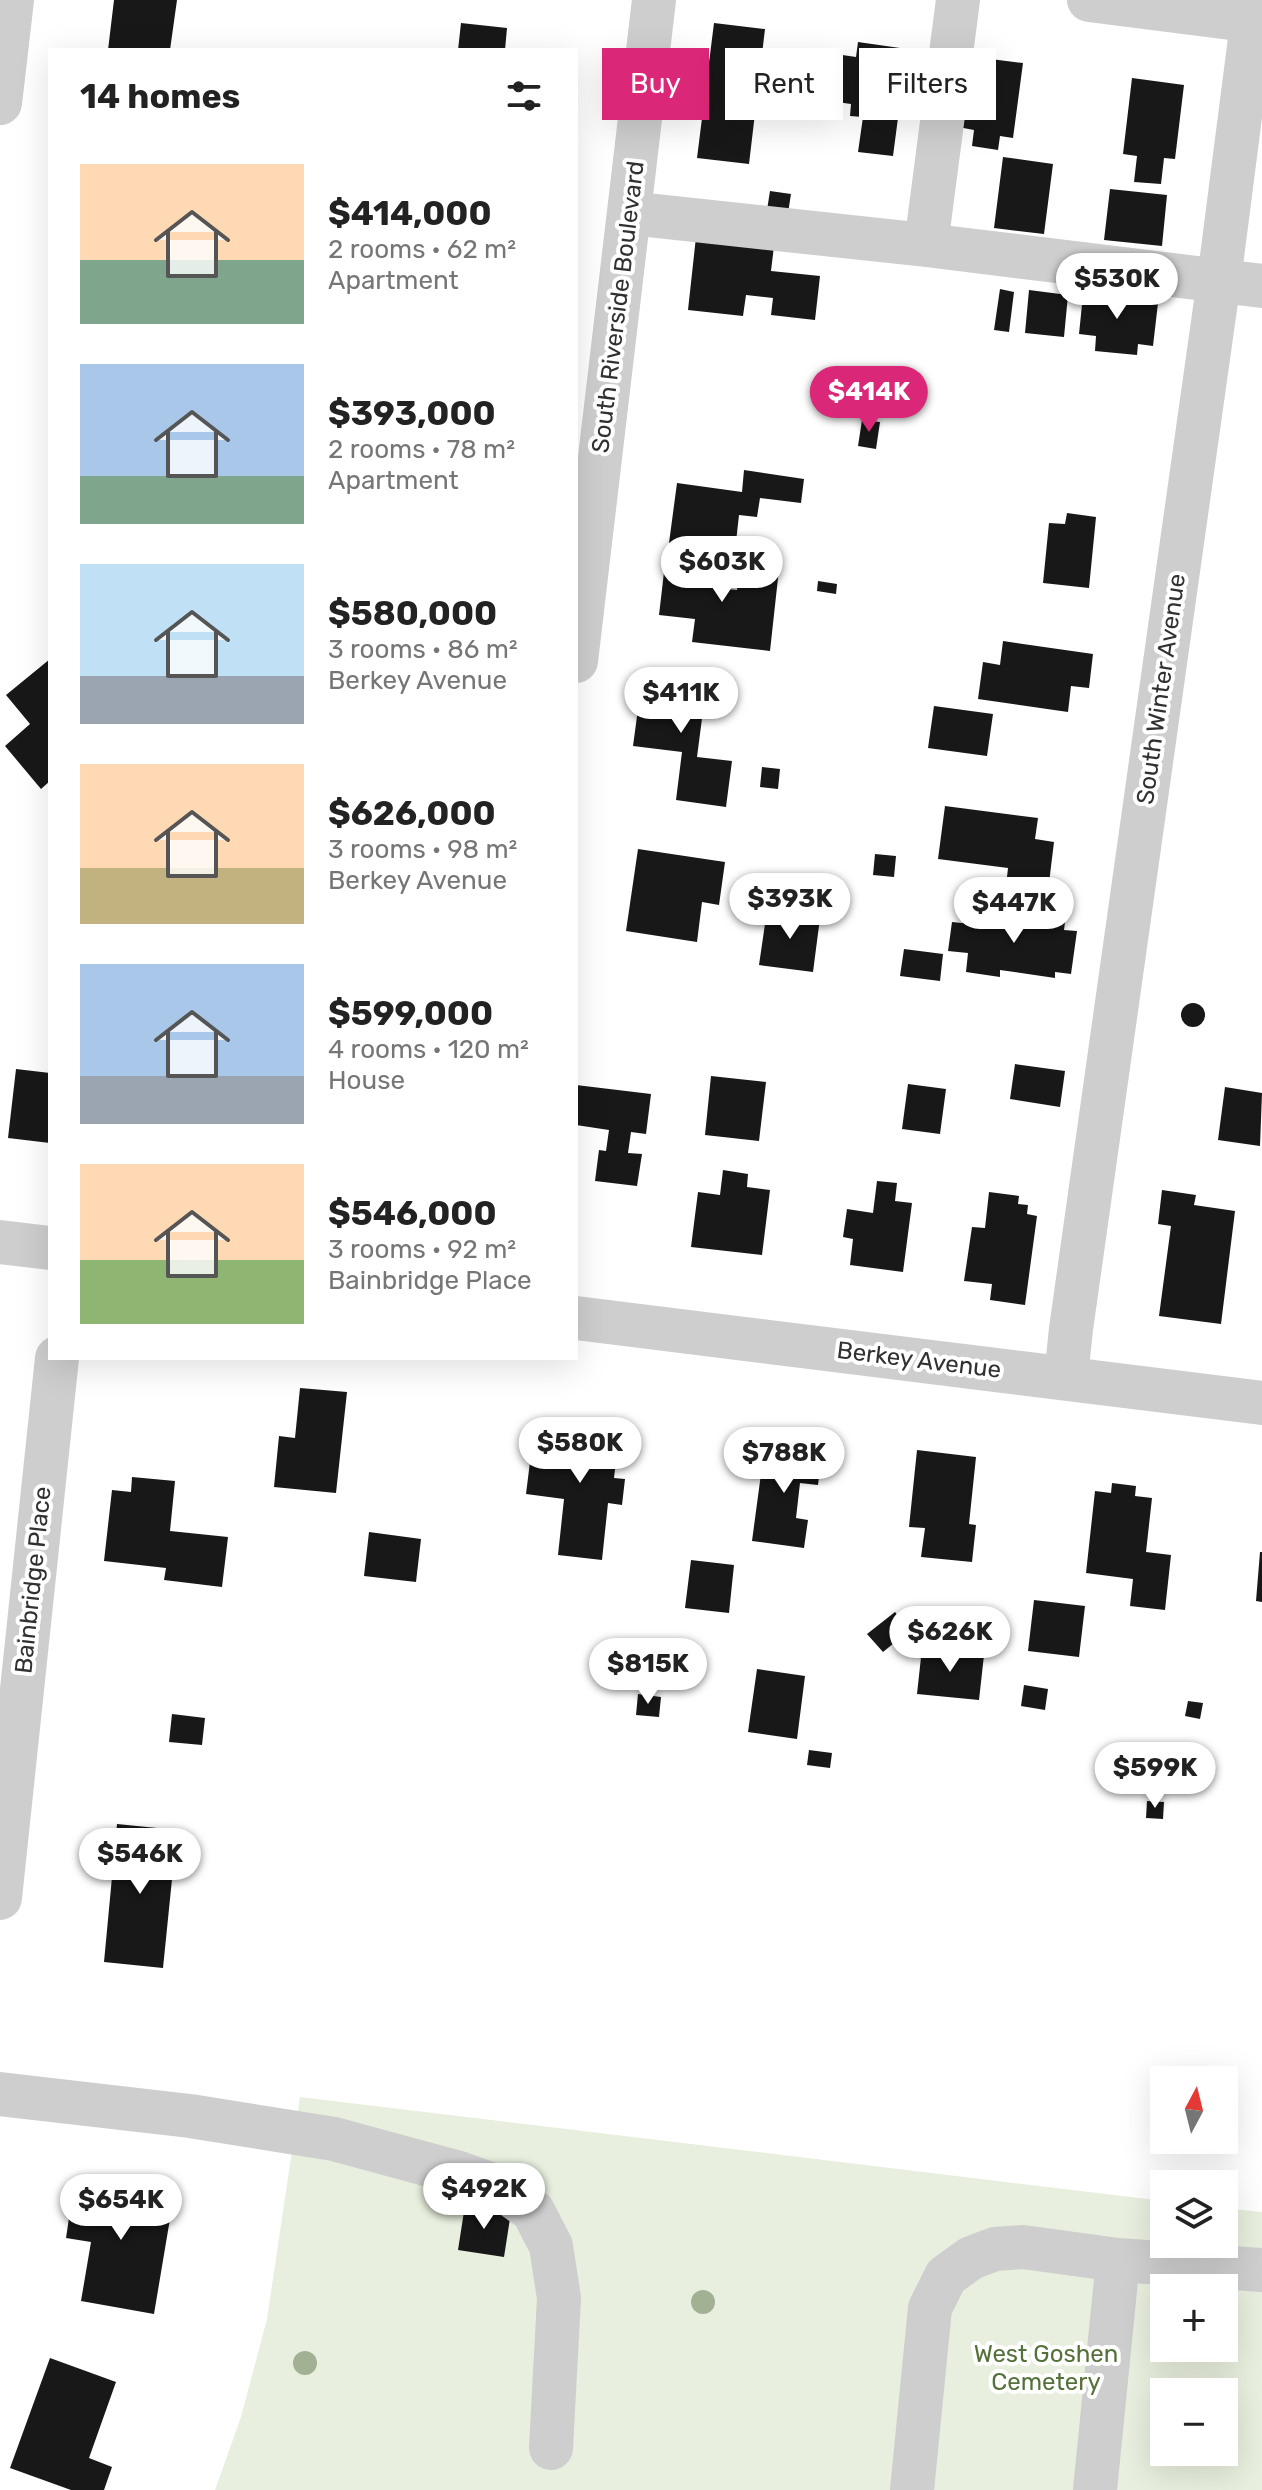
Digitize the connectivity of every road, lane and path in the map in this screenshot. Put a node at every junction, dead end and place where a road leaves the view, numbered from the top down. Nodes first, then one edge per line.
1 (12, 0) edge
2 (654, 0) edge
3 (958, 0) edge
4 (1089, 0) edge
5 (1257, 14) edge
6 (0, 103) edge
7 (629, 213) junction
8 (926, 245) junction
9 (1219, 280) junction
10 (1262, 286) edge
11 (578, 644) edge
12 (0, 1242) edge
13 (48, 1248) edge
14 (578, 1318) edge
15 (57, 1360) edge
16 (1066, 1377) junction
17 (1262, 1403) edge
18 (0, 1898) edge
19 (0, 2094) edge
20 (1118, 2260) junction
21 (1262, 2270) edge
22 (551, 2448) dead end
23 (912, 2490) edge
24 (1095, 2490) edge

1 - 6 street
2 - 7 street, South Riverside Boulevard
3 - 8 street
4 - 5 street
5 - 9 street, South Winter Avenue
7 - 8 street
7 - 11 street, South Riverside Boulevard
8 - 9 street
9 - 10 street
9 - 16 street, South Winter Avenue
12 - 13 street
14 - 16 street, Berkey Avenue
15 - 18 street, Bainbridge Place
16 - 17 street, Berkey Avenue
19 - 22 street
20 - 21 street
20 - 23 street
20 - 24 street

